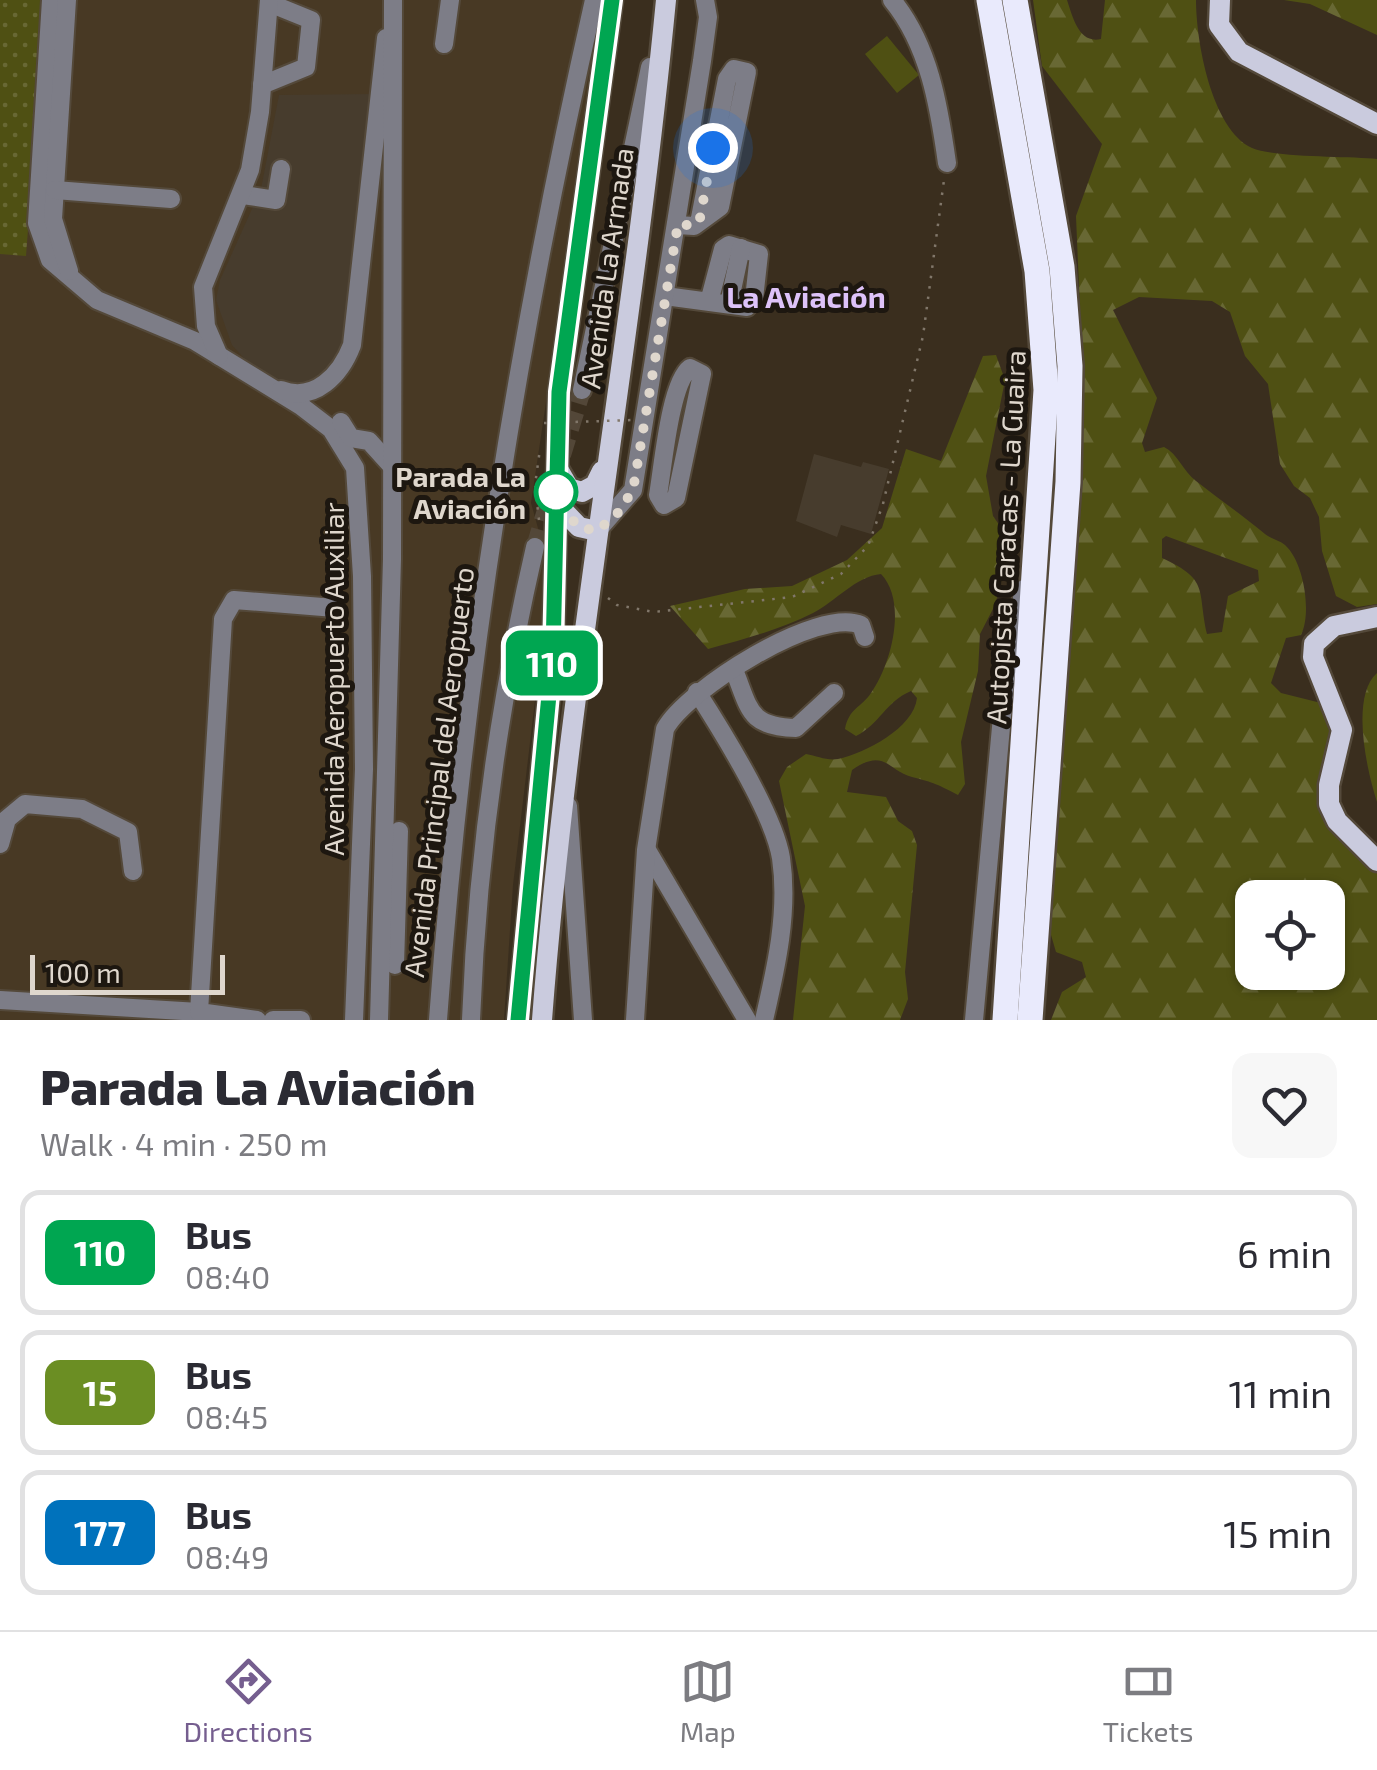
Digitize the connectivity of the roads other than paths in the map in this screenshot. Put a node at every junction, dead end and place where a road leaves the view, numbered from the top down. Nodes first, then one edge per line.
1 (51, 0) edge
2 (68, 0) edge
3 (450, 0) edge
4 (594, 0) edge
5 (612, 0) edge
6 (664, 0) edge
7 (705, 0) edge
8 (892, 0) edge
9 (990, 0) edge
10 (1015, 0) edge
11 (1220, 0) edge
12 (269, 2) edge
13 (393, 3) edge
14 (444, 44) dead end
15 (56, 58) junction
16 (262, 85) junction
17 (1377, 124) edge
18 (49, 143) junction
19 (947, 163) road end
20 (281, 169) dead end
21 (55, 190) junction
22 (243, 194) junction
23 (171, 198) dead end
24 (700, 218) junction
25 (678, 224) junction
26 (86, 293) junction
27 (665, 296) junction
28 (719, 303) junction
29 (219, 356) junction
30 (272, 387) junction
31 (582, 390) tunnel mouth
32 (314, 402) dead end
33 (638, 420) junction
34 (671, 422) junction
35 (607, 462) junction
36 (556, 463) junction
37 (393, 468) junction
38 (556, 502) junction
39 (1041, 510) junction
40 (597, 531) junction
41 (535, 547) tunnel mouth
42 (335, 608) dead end
43 (1377, 617) edge
44 (865, 637) dead end
45 (734, 670) junction
46 (697, 692) junction
47 (834, 693) dead end
48 (564, 783) junction
49 (0, 844) edge
50 (646, 850) junction
51 (1377, 861) edge
52 (133, 872) dead end
53 (0, 1000) edge
54 (198, 1012) junction
55 (258, 1020) edge
56 (274, 1020) edge
57 (301, 1020) edge
58 (354, 1020) edge
59 (380, 1020) edge
60 (391, 1020) edge
61 (438, 1020) edge
62 (471, 1020) edge
63 (518, 1020) edge
64 (542, 1020) edge
65 (584, 1020) edge
66 (635, 1020) edge
67 (747, 1020) edge
68 (764, 1020) edge
69 (974, 1020) edge
70 (1006, 1020) edge
71 (1030, 1020) edge

1 - 15 street
2 - 15 street
3 - 14 street
4 - 61 street, Avenida Principal del Aeropuerto
5 - 36 main road, Avenida La Armada
6 - 31 street
6 - 35 main road, Avenida La Armada
7 - 25 street
8 - 19 street
9 - 39 highway, Autopista Caracas - La Guaira
10 - 71 highway, Autopista Caracas - La Guaira
11 - 17 main road
12 - 16 street
12 - 16 street
13 - 30 street
13 - 37 street, Avenida Aeropuerto Auxiliar
15 - 18 street
16 - 22 street
18 - 21 street
18 - 26 street
20 - 22 street
21 - 23 street
21 - 26 street
22 - 29 street
24 - 24 street
24 - 25 street
25 - 27 street
26 - 29 street, Avenida Aeropuerto Auxiliar
27 - 28 street
27 - 33 street
28 - 28 street
29 - 30 street, Avenida Aeropuerto Auxiliar
30 - 58 street, Avenida Aeropuerto Auxiliar
32 - 37 street
33 - 34 street
33 - 40 street
34 - 34 street
35 - 36 main road
35 - 40 main road, Avenida La Armada
36 - 38 main road, Avenida La Armada
37 - 59 street, Avenida Aeropuerto Auxiliar
37 - 60 street
38 - 40 main road
38 - 63 main road, Avenida La Armada
39 - 69 street
39 - 70 highway, Autopista Caracas - La Guaira
40 - 48 main road, Avenida La Armada
41 - 62 street, Avenida Principal del Aeropuerto
42 - 54 street
43 - 51 main road
44 - 45 street
45 - 46 street
45 - 47 street
46 - 50 street
46 - 68 street
48 - 64 main road, Avenida La Armada
48 - 65 street
49 - 52 street
50 - 66 street
50 - 67 street
53 - 54 street
54 - 55 street
56 - 57 street

